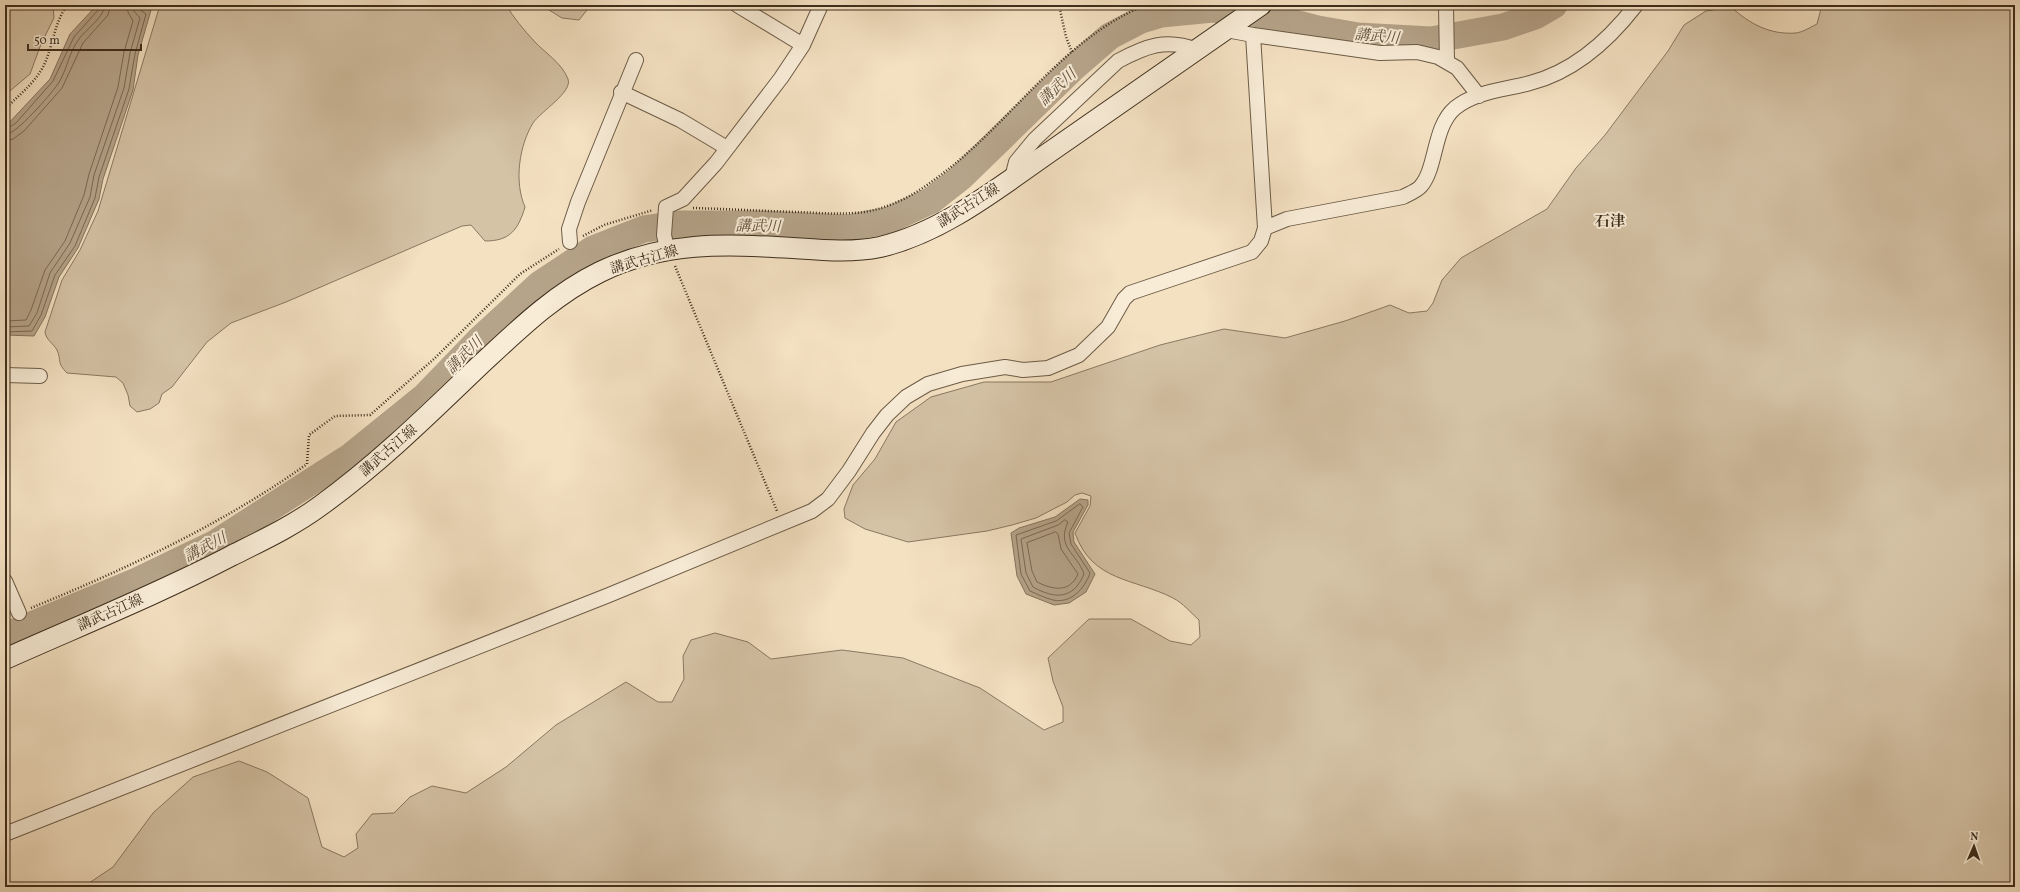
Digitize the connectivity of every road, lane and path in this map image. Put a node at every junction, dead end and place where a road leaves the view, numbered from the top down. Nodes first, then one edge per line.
1 (737, 5) edge
2 (821, 5) edge
3 (1059, 5) edge
4 (1146, 5) edge
5 (1260, 5) edge
6 (1446, 5) edge
7 (1636, 5) edge
8 (66, 7) dead end
9 (1230, 27) junction
10 (1253, 35) junction
11 (803, 45) junction
12 (1197, 50) junction
13 (1072, 52) junction
14 (1446, 55) junction
15 (636, 60) dead end
16 (621, 92) junction
17 (1479, 96) junction
18 (5, 109) edge
19 (727, 148) junction
20 (1012, 178) junction
21 (665, 211) junction
22 (1265, 228) junction
23 (570, 242) junction
24 (666, 242) junction
25 (5, 375) edge
26 (40, 376) dead end
27 (783, 524) junction
28 (5, 581) edge
29 (19, 613) joint
30 (5, 659) edge
31 (5, 834) edge

1 - 11 street
2 - 11 street
3 - 13 path
4 - 13 path
5 - 9 main road, 講武古江線
6 - 14 street
7 - 17 street
8 - 18 path
9 - 10 street
9 - 12 main road, 講武古江線
10 - 14 street
10 - 22 street
11 - 19 street
12 - 20 main road, 講武古江線
12 - 20 street
13 - 21 path
14 - 17 street
15 - 16 street
16 - 19 street
16 - 23 street
17 - 22 street
19 - 21 street
20 - 24 main road, 講武古江線
21 - 23 path
21 - 24 street
22 - 27 street
23 - 29 path
24 - 27 path
24 - 30 main road, 講武古江線
25 - 26 street
27 - 31 street
28 - 29 street

